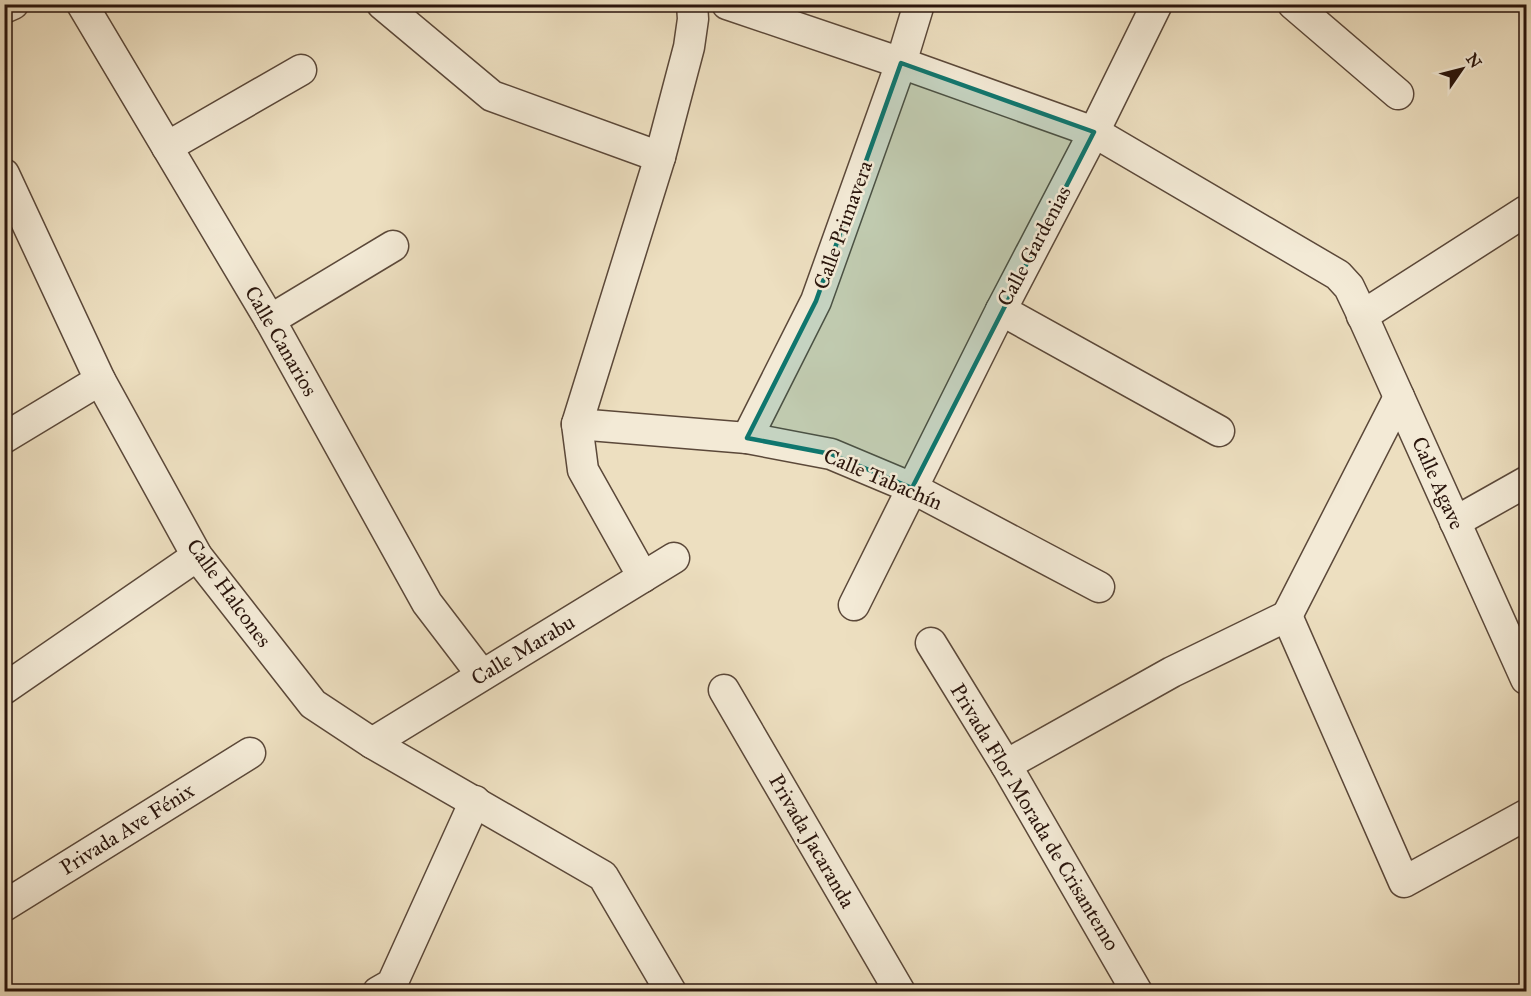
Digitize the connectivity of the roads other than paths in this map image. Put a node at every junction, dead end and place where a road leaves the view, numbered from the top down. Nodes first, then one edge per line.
1 (13, 4) edge
2 (82, 4) edge
3 (382, 4) edge
4 (692, 4) edge
5 (727, 4) edge
6 (919, 4) edge
7 (1156, 4) edge
8 (1293, 4) edge
9 (4, 8) edge
10 (901, 63) junction
11 (301, 70) dead end
12 (1398, 94) dead end
13 (1094, 132) junction
14 (167, 147) junction
15 (660, 157) junction
16 (4, 174) edge
17 (11, 204) edge
18 (1527, 211) edge
19 (393, 246) dead end
20 (1356, 303) junction
21 (1001, 310) junction
22 (270, 320) junction
23 (100, 380) junction
24 (1399, 397) junction
25 (577, 424) junction
26 (1219, 431) dead end
27 (4, 438) edge
28 (747, 438) junction
29 (1527, 482) edge
30 (912, 488) junction
31 (1455, 522) junction
32 (197, 556) junction
33 (674, 558) dead end
34 (643, 577) junction
35 (1099, 587) dead end
36 (854, 605) dead end
37 (1287, 616) junction
38 (931, 643) dead end
39 (482, 675) junction
40 (1527, 679) edge
41 (4, 689) edge
42 (723, 690) dead end
43 (372, 743) junction
44 (250, 753) dead end
45 (1006, 765) junction
46 (475, 801) junction
47 (1527, 815) edge
48 (4, 906) edge
49 (378, 992) edge
50 (671, 992) edge
51 (900, 992) edge
52 (1137, 992) edge

1 - 9 street
2 - 14 street, Calle Canarios
3 - 15 street
4 - 15 street
5 - 10 street
6 - 10 street, Calle Primavera
7 - 13 street, Calle Gardenias
8 - 12 street
10 - 13 street
10 - 28 street, Calle Primavera
11 - 14 street
13 - 20 street
13 - 21 street, Calle Gardenias
14 - 22 street, Calle Canarios
15 - 25 street
16 - 17 street, Calle Halcones
17 - 23 street, Calle Halcones
18 - 20 street
19 - 22 street
20 - 24 street, Calle Agave
21 - 26 street
21 - 30 street, Calle Gardenias
22 - 39 street, Calle Canarios
23 - 27 street
23 - 32 street, Calle Halcones
24 - 31 street, Calle Agave
24 - 37 street
25 - 28 street, Calle Tabachín
25 - 34 street
28 - 30 street, Calle Tabachín
29 - 31 street
30 - 35 street, Calle Tabachín
30 - 36 street, Calle Gardenias
31 - 40 street, Calle Agave
32 - 41 street
32 - 43 street, Calle Halcones
33 - 34 street, Calle Marabu
34 - 39 street, Calle Marabu
37 - 45 street
37 - 47 street
38 - 45 street, Privada Flor Morada de Crisantemo
39 - 43 street, Calle Marabu
42 - 51 street, Privada Jacaranda
43 - 46 street, Calle Halcones
44 - 48 street, Privada Ave Fénix
45 - 52 street, Privada Flor Morada de Crisantemo
46 - 49 street
46 - 50 street, Calle Halcones

